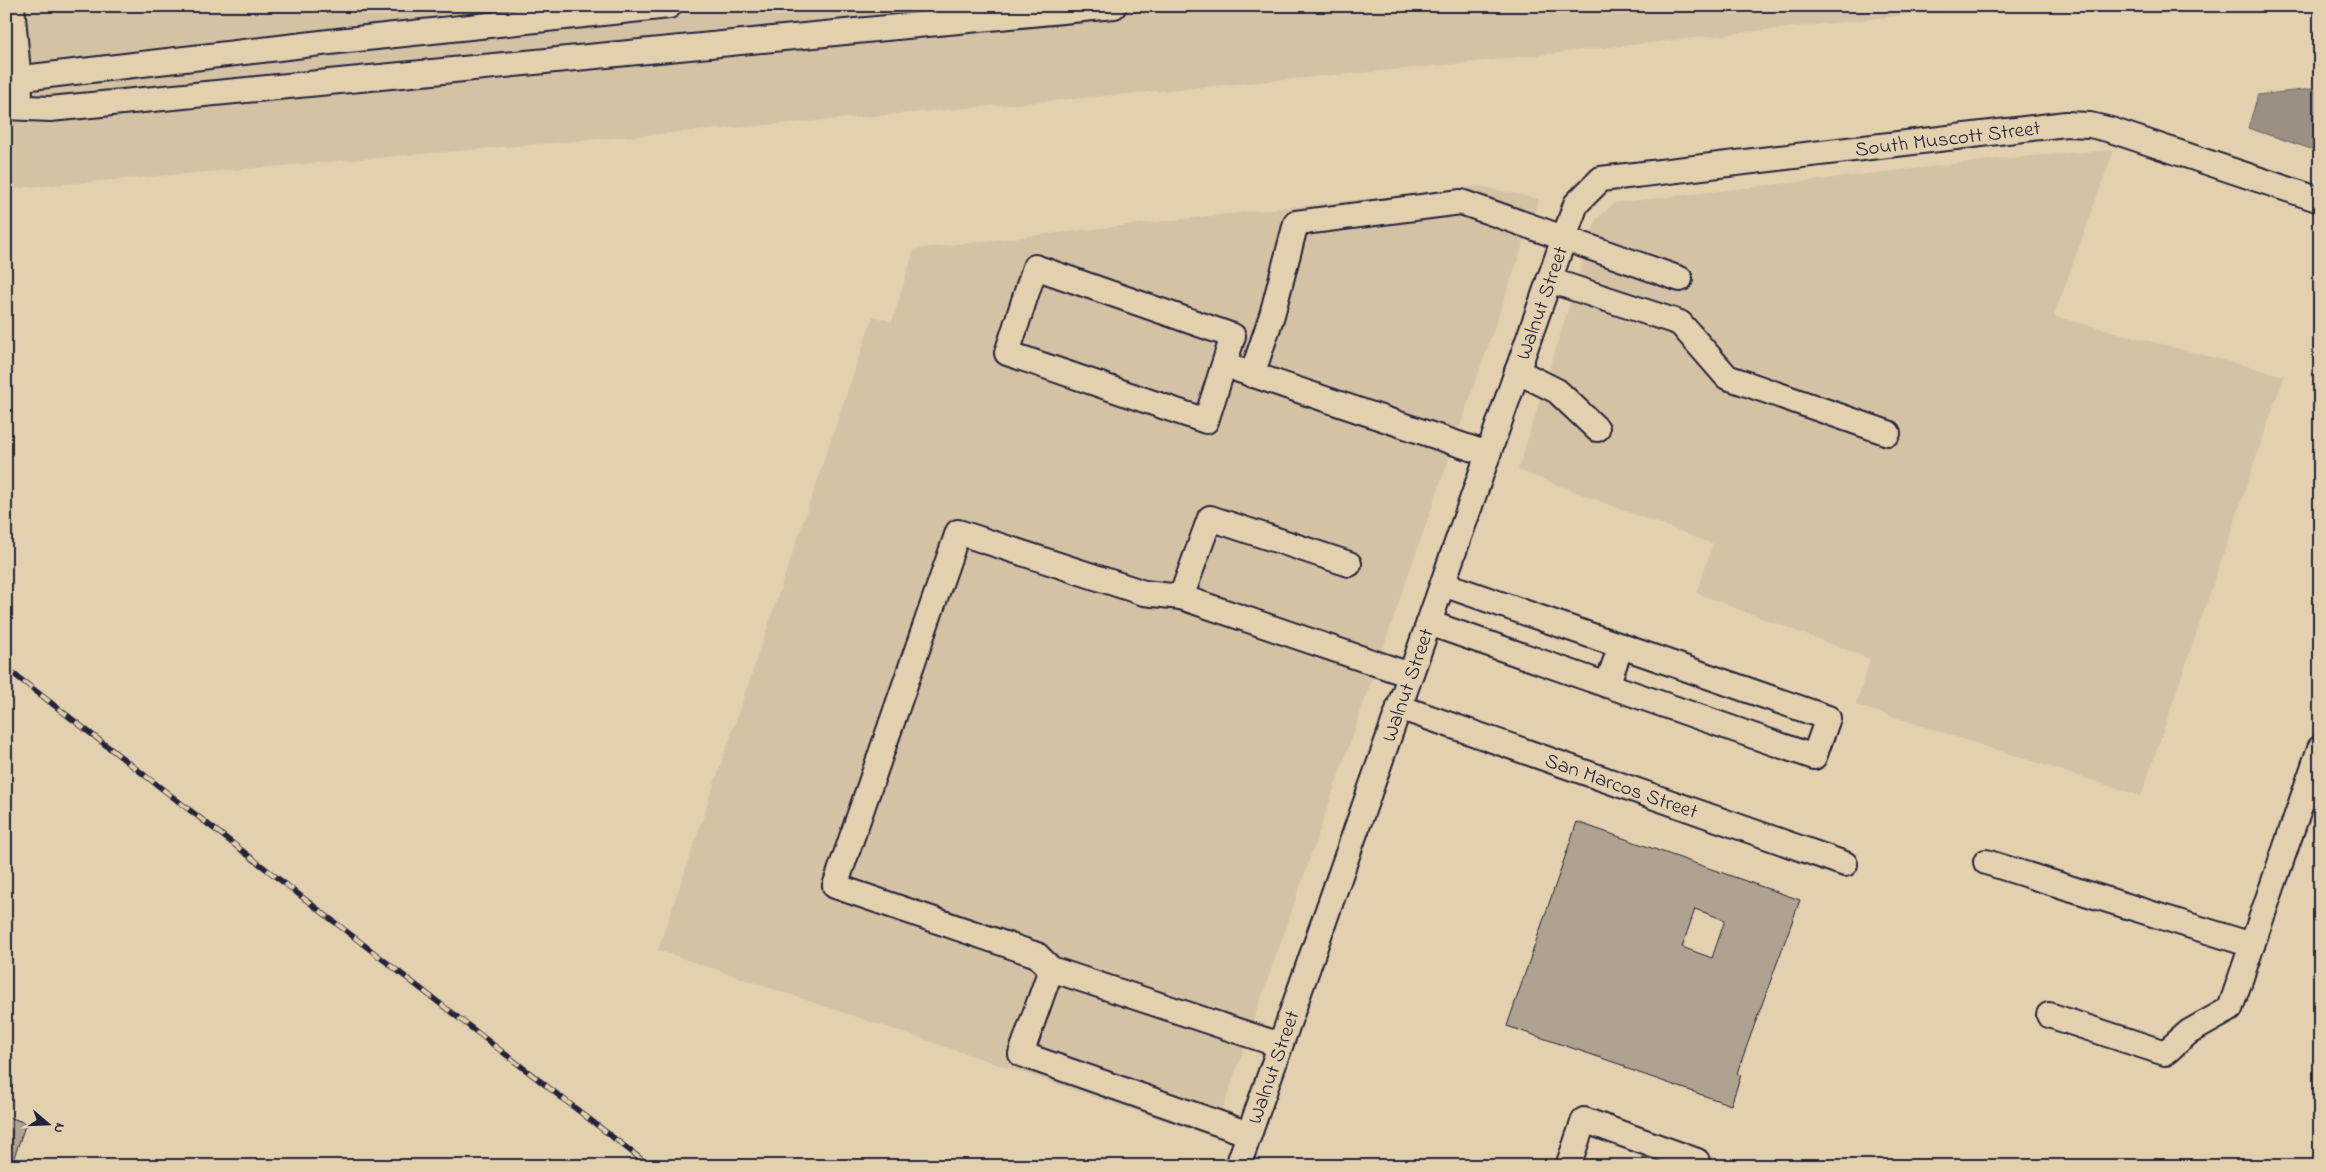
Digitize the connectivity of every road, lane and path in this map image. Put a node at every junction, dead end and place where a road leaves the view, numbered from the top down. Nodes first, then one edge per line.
1 (12, 6) edge
2 (670, 6) edge
3 (1114, 6) edge
4 (12, 79) edge
5 (14, 108) edge
6 (2320, 200) edge
7 (1576, 204) joint
8 (1564, 238) junction
9 (1680, 279) dead end
10 (1549, 280) junction
11 (1224, 365) junction
12 (1517, 372) junction
13 (1252, 375) junction
14 (1597, 429) dead end
15 (1888, 433) dead end
16 (1488, 454) junction
17 (1349, 564) dead end
18 (1442, 584) junction
19 (1181, 597) junction
20 (1429, 622) junction
21 (1621, 646) junction
22 (1410, 675) junction
23 (1607, 685) junction
24 (1399, 708) junction
25 (2320, 748) edge
26 (1986, 862) dead end
27 (1845, 864) dead end
28 (2252, 946) junction
29 (1051, 969) junction
30 (2049, 1015) dead end
31 (1280, 1045) junction
32 (1249, 1134) junction
33 (1238, 1166) edge
34 (1568, 1166) edge
35 (1696, 1166) edge

1 - 4 street
2 - 4 street
3 - 5 street
4 - 5 street
6 - 7 street, South Muscott Street
7 - 8 street, Walnut Street
8 - 9 street
8 - 10 street, Walnut Street
8 - 13 street
10 - 12 street, Walnut Street
10 - 15 street
11 - 11 street
11 - 13 street
12 - 14 street
12 - 16 street, Walnut Street
13 - 16 street
16 - 18 street, Walnut Street
17 - 19 street
18 - 20 street, Walnut Street
18 - 21 street
19 - 22 street
19 - 29 street
20 - 22 street, Walnut Street
20 - 23 street
21 - 23 street
21 - 23 street
22 - 24 street, Walnut Street
24 - 27 street, San Marcos Street
24 - 31 street, Walnut Street
25 - 28 street
26 - 28 street
28 - 30 street
29 - 31 street
29 - 32 street
31 - 32 street, Walnut Street
32 - 33 street, Walnut Street
34 - 35 street

